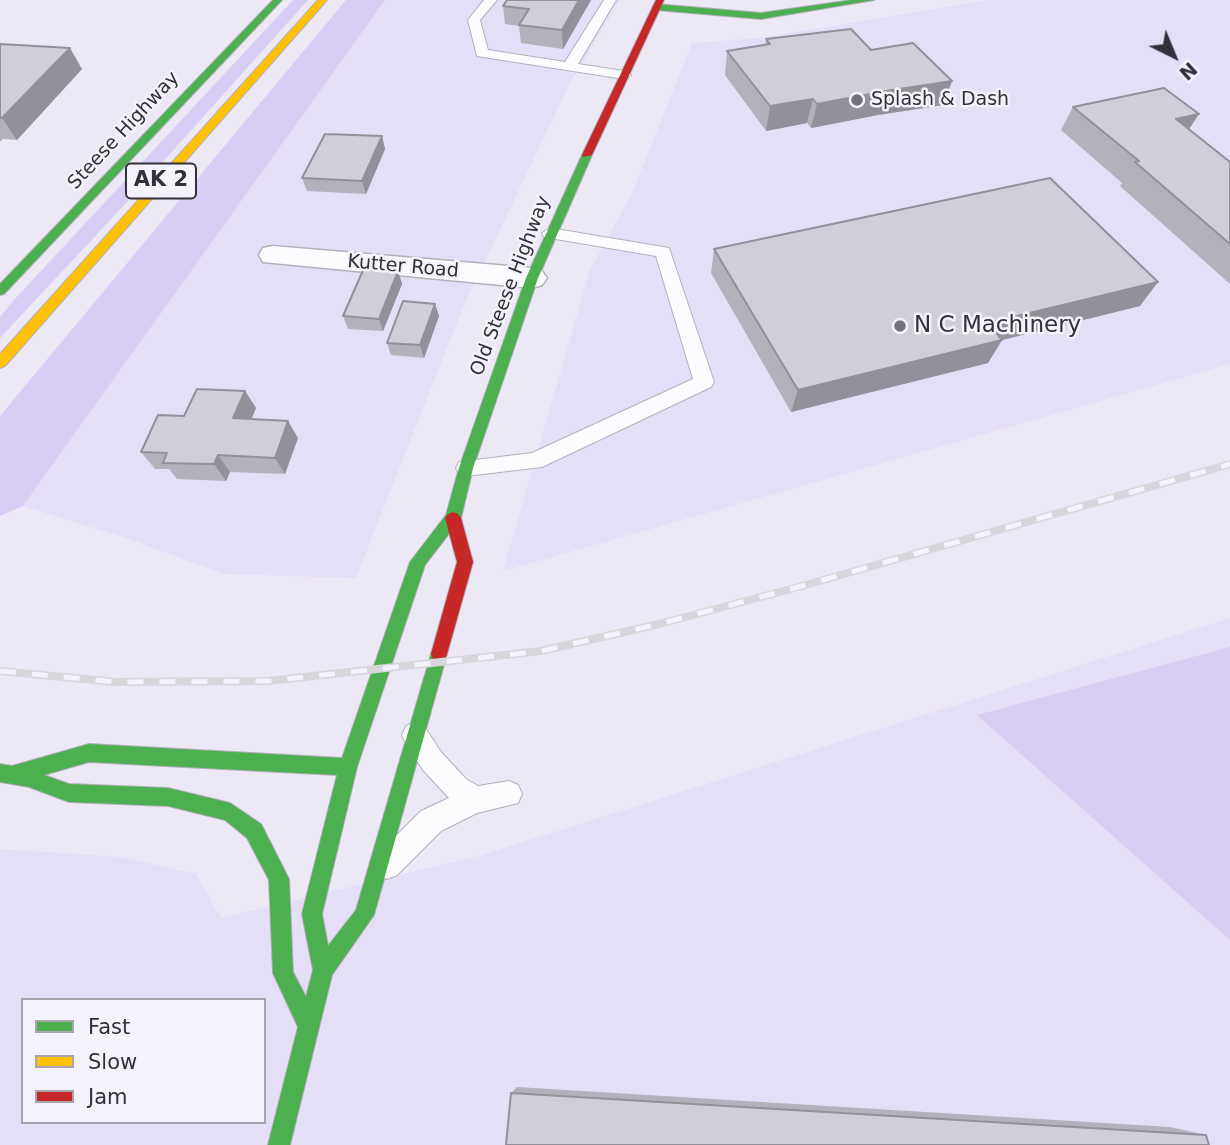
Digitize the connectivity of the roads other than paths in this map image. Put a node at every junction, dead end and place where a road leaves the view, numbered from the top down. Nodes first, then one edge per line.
1 (278, 0) edge
2 (323, 0) edge
3 (491, 0) edge
4 (610, 0) edge
5 (870, 0) edge
6 (658, 4) edge
7 (569, 68) junction
8 (624, 75) junction
9 (551, 233) junction
10 (273, 255) dead end
11 (532, 278) junction
12 (0, 291) edge
13 (0, 363) edge
14 (466, 468) junction
15 (453, 518) junction
16 (415, 735) junction
17 (348, 767) junction
18 (7, 774) edge
19 (358, 792) dead end
20 (509, 794) dead end
21 (475, 800) junction
22 (364, 880) junction
23 (323, 970) junction
24 (308, 1025) junction
25 (279, 1145) edge

1 - 12 main road, Steese Highway / AK 2
2 - 13 main road, AK 2
3 - 7 lane
4 - 7 lane
5 - 6 main road
6 - 8 main road, Old Steese Highway
7 - 8 lane
8 - 9 main road, Old Steese Highway
9 - 11 main road, Old Steese Highway
9 - 14 lane
10 - 11 street, Kutter Road
11 - 14 main road, Old Steese Highway
14 - 15 main road, Old Steese Highway
15 - 16 main road, Old Steese Highway
15 - 17 main road, Old Steese Highway
16 - 21 lane
16 - 22 main road, Old Steese Highway
17 - 18 main road
17 - 19 main road
17 - 23 main road, Old Steese Highway
18 - 24 main road
20 - 21 lane
21 - 22 lane
22 - 23 main road, Old Steese Highway
23 - 24 main road, Old Steese Highway
24 - 25 main road, Old Steese Highway

